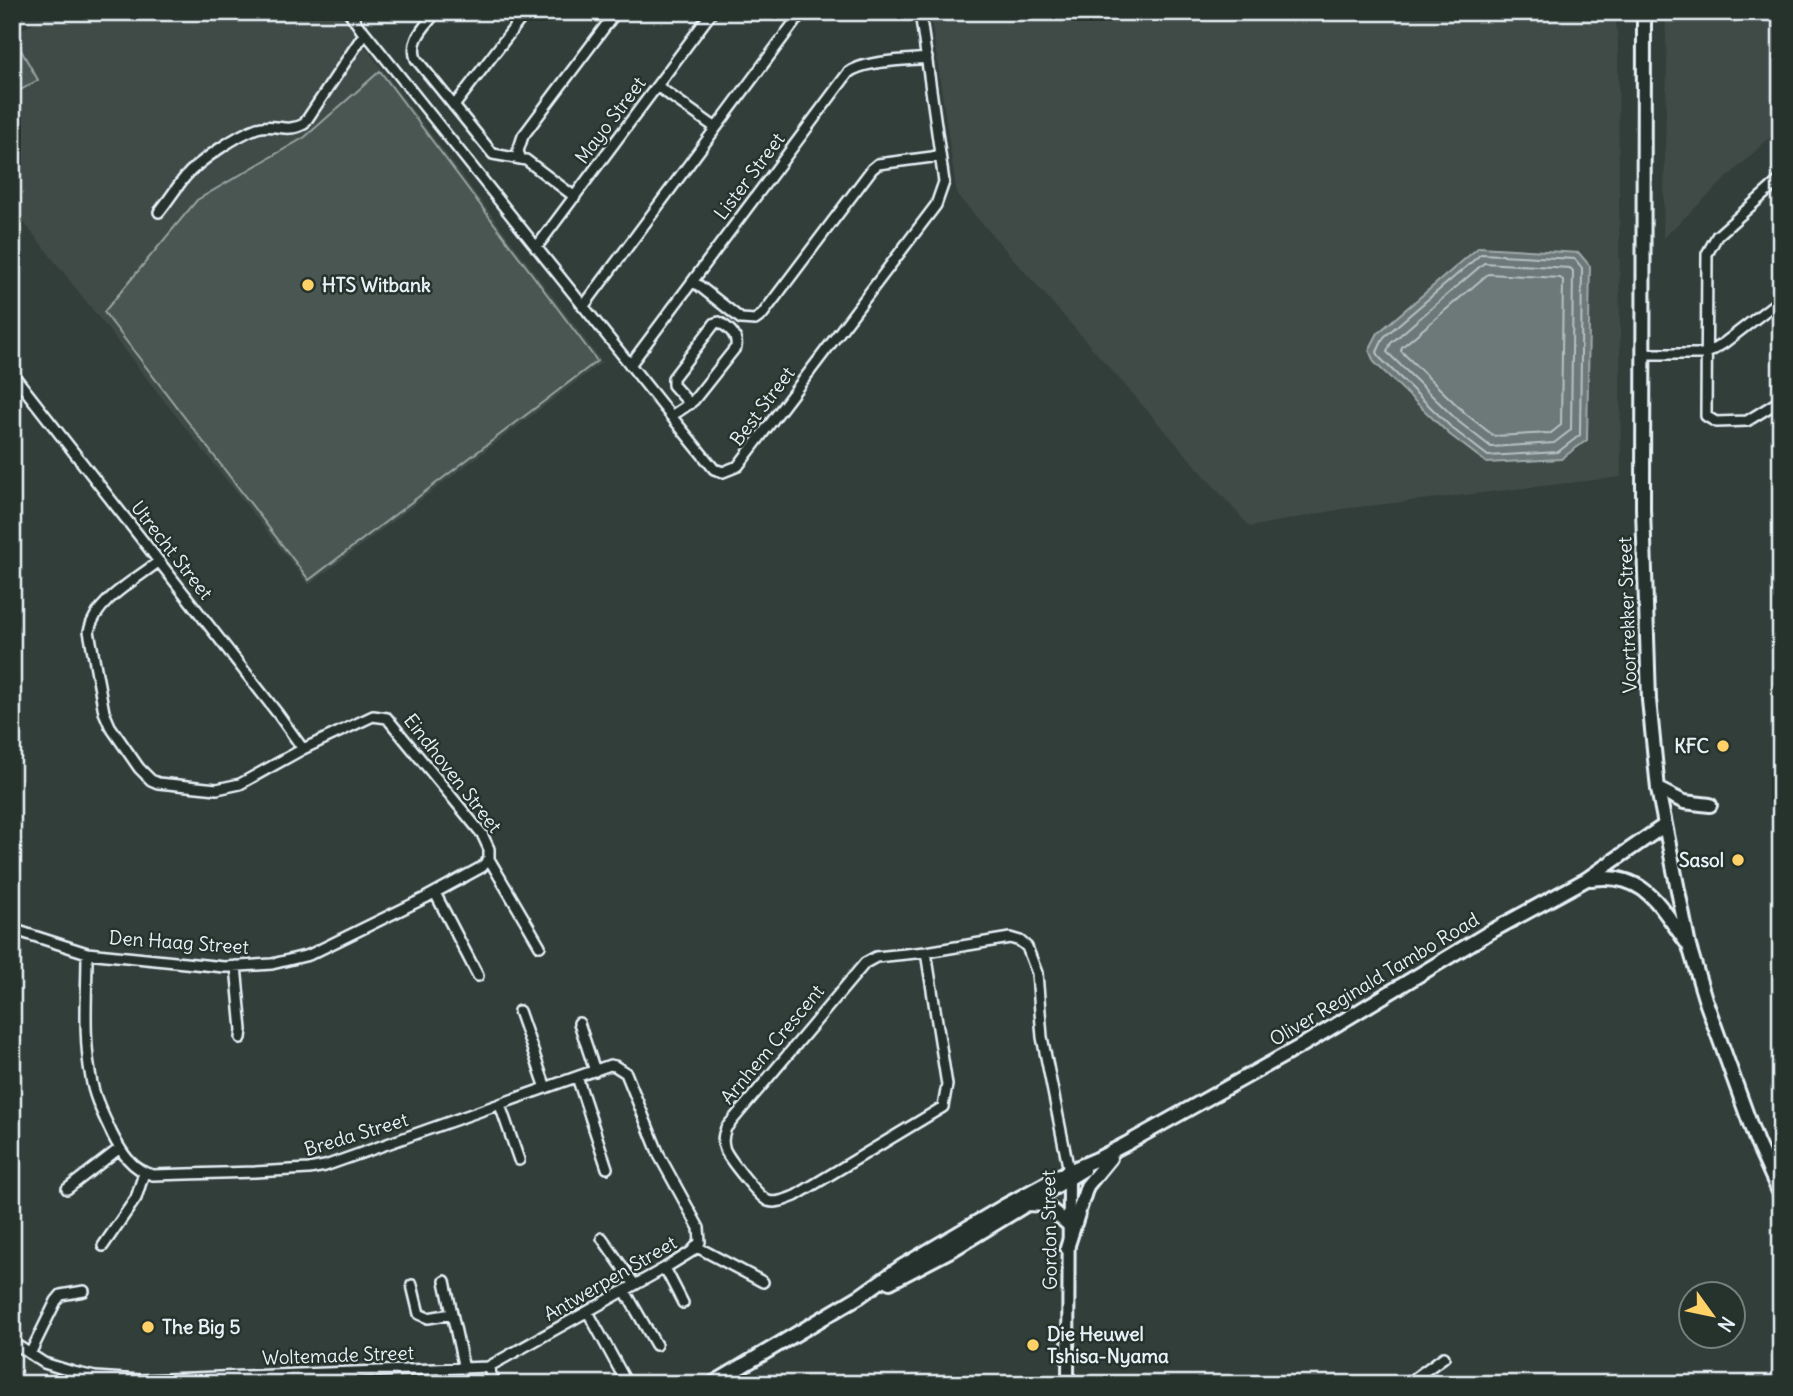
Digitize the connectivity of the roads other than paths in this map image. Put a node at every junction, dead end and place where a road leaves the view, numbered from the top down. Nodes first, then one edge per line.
1 (19, 12) edge
2 (349, 12) edge
3 (436, 12) edge
4 (526, 12) edge
5 (616, 12) edge
6 (712, 12) edge
7 (802, 12) edge
8 (920, 12) edge
9 (1644, 12) edge
10 (12, 16) edge
11 (363, 30) junction
12 (927, 58) junction
13 (657, 86) junction
14 (454, 106) junction
15 (716, 128) junction
16 (940, 156) junction
17 (520, 157) junction
18 (1780, 183) edge
19 (575, 197) junction
20 (159, 212) dead end
21 (536, 248) junction
22 (693, 281) junction
23 (1781, 299) edge
24 (583, 307) junction
25 (1645, 354) junction
26 (1706, 354) junction
27 (630, 365) junction
28 (12, 373) edge
29 (1781, 400) edge
30 (690, 404) junction
31 (671, 416) junction
32 (158, 562) junction
33 (303, 748) junction
34 (1658, 789) junction
35 (1710, 805) dead end
36 (1665, 825) junction
37 (489, 859) junction
38 (1587, 879) junction
39 (435, 893) junction
40 (12, 929) edge
41 (1020, 942) joint
42 (540, 946) dead end
43 (1689, 946) junction
44 (926, 952) junction
45 (87, 953) junction
46 (236, 966) junction
47 (478, 976) dead end
48 (519, 1011) dead end
49 (579, 1023) dead end
50 (241, 1038) dead end
51 (595, 1071) junction
52 (577, 1077) junction
53 (546, 1088) junction
54 (500, 1105) junction
55 (1126, 1144) junction
56 (120, 1148) junction
57 (660, 1157) joint
58 (519, 1160) dead end
59 (607, 1168) dead end
60 (144, 1173) junction
61 (1069, 1175) junction
62 (67, 1189) dead end
63 (1781, 1196) edge
64 (1028, 1204) junction
65 (1068, 1224) junction
66 (602, 1238) dead end
67 (103, 1246) dead end
68 (697, 1247) junction
69 (1068, 1248) junction
70 (665, 1268) junction
71 (445, 1280) dead end
72 (763, 1282) dead end
73 (412, 1285) dead end
74 (635, 1285) junction
75 (84, 1291) dead end
76 (625, 1291) junction
77 (860, 1296) junction
78 (683, 1303) dead end
79 (588, 1312) junction
80 (452, 1314) junction
81 (12, 1342) edge
82 (656, 1345) dead end
83 (30, 1354) junction
84 (1444, 1357) dead end
85 (488, 1367) junction
86 (464, 1369) junction
87 (326, 1372) junction
88 (624, 1378) dead end
89 (326, 1384) edge
90 (495, 1384) edge
91 (712, 1384) edge
92 (1068, 1384) edge
93 (1407, 1384) edge

1 - 10 street
2 - 11 street, Best Street
3 - 14 street
4 - 14 street
5 - 17 street
6 - 13 street, Mayo Street
7 - 15 street
8 - 12 street
9 - 25 main road, Voortrekker Street
11 - 20 street
11 - 21 street, Best Street
12 - 16 street
12 - 22 street, Lister Street
13 - 15 street
13 - 19 street, Mayo Street
14 - 17 street
15 - 24 street
16 - 22 street
16 - 31 street, Best Street
17 - 19 street
18 - 26 street
19 - 21 street, Mayo Street
21 - 24 street, Best Street
22 - 27 street, Lister Street
23 - 26 street
24 - 27 street, Best Street
25 - 26 street
25 - 34 main road, Voortrekker Street
26 - 29 street
27 - 31 street, Best Street
28 - 32 street, Utrecht Street
30 - 30 street
30 - 31 street
32 - 33 street, Utrecht Street
32 - 33 street, Eindhoven Street
33 - 37 street, Eindhoven Street
34 - 35 main road
34 - 36 main road, Voortrekker Street
36 - 38 main road, Oliver Reginald Tambo Road
36 - 43 main road, Voortrekker Street
37 - 39 street, Den Haag Street
37 - 42 street, Eindhoven Street
38 - 43 main road
38 - 55 main road, Oliver Reginald Tambo Road
39 - 46 street, Den Haag Street
39 - 47 street
40 - 45 street, Den Haag Street
41 - 44 street, Arnhem Crescent
41 - 61 street, Gordon Street
43 - 63 main road, Voortrekker Street
44 - 44 street, Arnhem Crescent
45 - 46 street, Den Haag Street
45 - 56 street
46 - 50 street
48 - 53 street
49 - 51 street
51 - 52 street, Breda Street
51 - 57 street, Breda Street
52 - 53 street, Breda Street
52 - 59 street
53 - 54 street, Breda Street
54 - 58 street
54 - 60 street, Breda Street
55 - 61 main road, Oliver Reginald Tambo Road
55 - 69 main road
56 - 60 street
56 - 62 street
57 - 68 street, Antwerpen Street
60 - 67 street
61 - 64 main road, Oliver Reginald Tambo Road
61 - 65 street, Gordon Street
61 - 77 main road, Oliver Reginald Tambo Road
64 - 65 main road
64 - 77 main road, Oliver Reginald Tambo Road
65 - 69 street, Gordon Street
66 - 74 street
68 - 70 street, Antwerpen Street
68 - 72 street
69 - 92 street, Gordon Street
70 - 74 street, Antwerpen Street
70 - 78 street
71 - 80 street
73 - 80 street
74 - 76 street, Antwerpen Street
75 - 83 street
76 - 79 street, Antwerpen Street
76 - 82 street
77 - 91 main road, Oliver Reginald Tambo Road
79 - 85 street, Antwerpen Street
79 - 88 street
80 - 86 street
81 - 83 street, Woltemade Street
83 - 87 street, Woltemade Street
84 - 93 street
85 - 86 street, Woltemade Street
85 - 90 street
86 - 87 street, Woltemade Street
87 - 89 street

